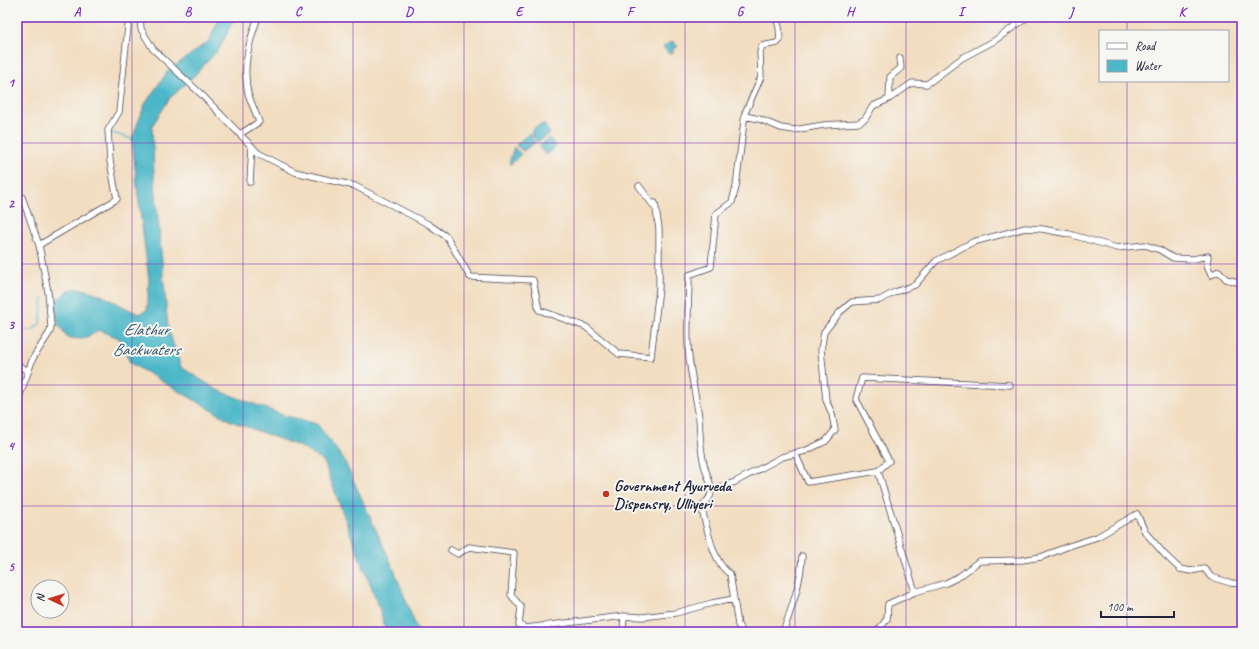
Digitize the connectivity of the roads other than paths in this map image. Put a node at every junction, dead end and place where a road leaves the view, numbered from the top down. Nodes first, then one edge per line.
1 (23, 17) edge
2 (129, 17) edge
3 (140, 17) edge
4 (258, 17) edge
5 (776, 17) edge
6 (1026, 17) edge
7 (17, 19) edge
8 (900, 58) dead end
9 (889, 99) junction
10 (745, 116) junction
11 (240, 134) junction
12 (252, 146) junction
13 (250, 182) dead end
14 (639, 186) dead end
15 (22, 197) dead end
16 (39, 245) junction
17 (1237, 282) dead end
18 (17, 366) edge
19 (29, 371) junction
20 (1010, 385) dead end
21 (17, 403) edge
22 (795, 453) junction
23 (878, 471) junction
24 (712, 490) junction
25 (451, 550) dead end
26 (802, 556) dead end
27 (1242, 584) edge
28 (915, 592) junction
29 (734, 599) junction
30 (624, 616) junction
31 (623, 632) edge
32 (743, 632) edge
33 (783, 632) edge
34 (877, 632) edge

1 - 7 street
2 - 16 street
3 - 11 street
4 - 11 street
5 - 10 street
6 - 9 street
8 - 9 street
9 - 10 street
10 - 24 street
11 - 12 street
12 - 13 street
12 - 14 street
15 - 16 street
16 - 19 street
17 - 22 street
18 - 19 street
19 - 21 street
20 - 23 street
22 - 23 street
22 - 24 street
23 - 28 street
24 - 29 street
25 - 30 street
26 - 33 street
27 - 28 street
28 - 34 street
29 - 30 street
29 - 32 street
30 - 31 street

